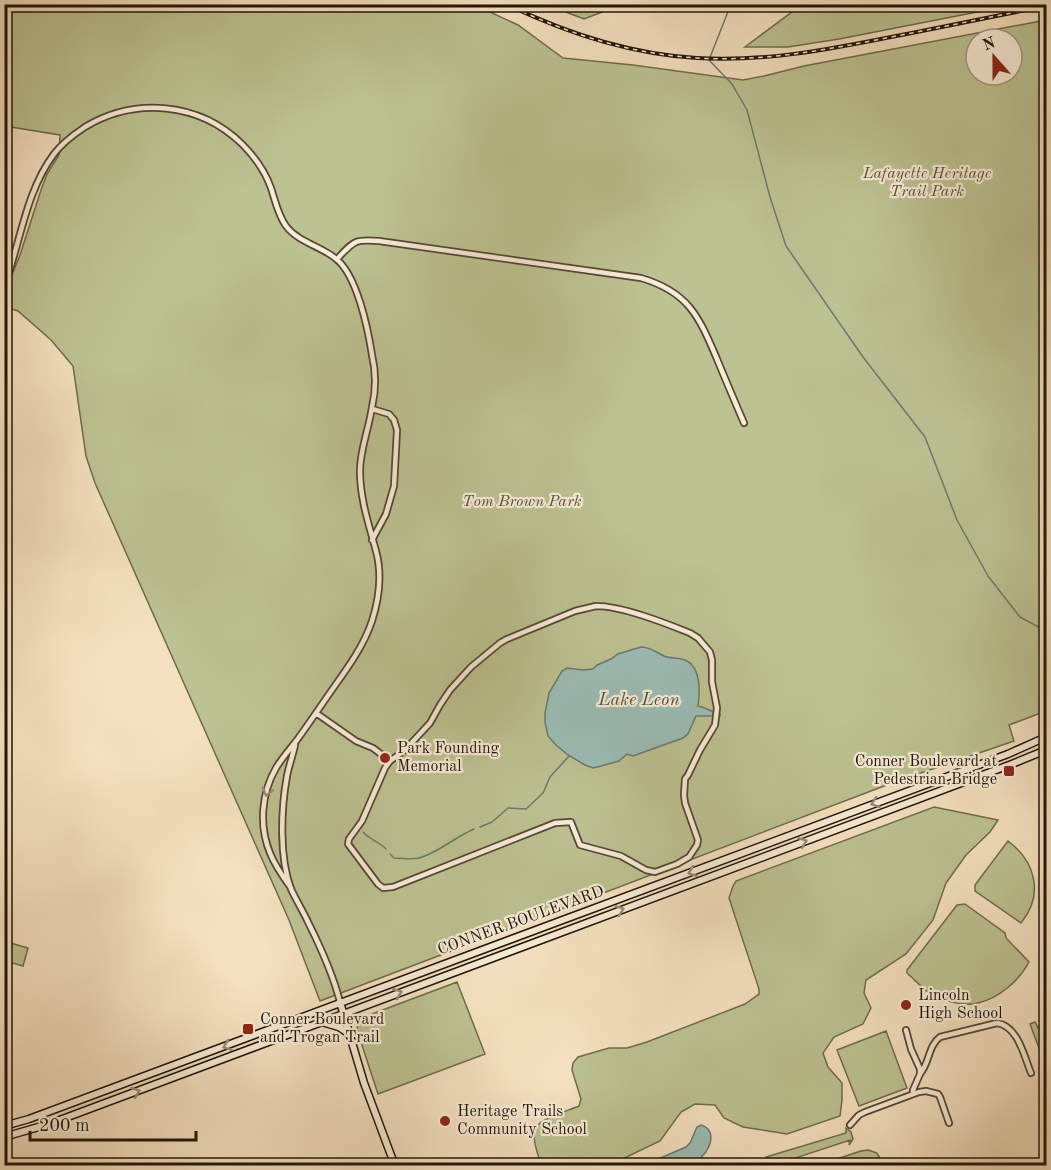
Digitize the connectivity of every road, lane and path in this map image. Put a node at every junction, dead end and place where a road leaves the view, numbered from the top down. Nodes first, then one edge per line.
1 (337, 259) junction
2 (4, 278) edge
3 (372, 409) junction
4 (744, 423) dead end
5 (372, 540) junction
6 (316, 713) junction
7 (1047, 737) edge
8 (296, 742) junction
9 (1047, 750) edge
10 (1008, 754) junction
11 (390, 761) junction
12 (1012, 764) junction
13 (291, 888) junction
14 (584, 912) junction
15 (588, 922) junction
16 (340, 1002) junction
17 (343, 1014) junction
18 (321, 1022) junction
19 (906, 1030) dead end
20 (349, 1033) junction
21 (1031, 1073) dead end
22 (920, 1074) junction
23 (913, 1094) junction
24 (39, 1115) junction
25 (948, 1123) dead end
26 (850, 1125) dead end
27 (4, 1126) edge
28 (42, 1127) junction
29 (4, 1137) edge
30 (395, 1166) edge

1 - 2 street
1 - 3 street
1 - 4 street
3 - 5 street
3 - 5 street
5 - 6 street
6 - 8 street
6 - 11 street
7 - 10 main road, CONNER BOULEVARD
8 - 13 street
8 -> 13 street
9 - 12 main road, CONNER BOULEVARD
10 - 12 main road
10 -> 14 main road, CONNER BOULEVARD
11 - 11 street
15 -> 12 main road, CONNER BOULEVARD
13 - 16 street
14 - 15 main road
14 - 16 main road, CONNER BOULEVARD
17 -> 15 main road, CONNER BOULEVARD
16 - 17 main road
16 -> 24 main road, CONNER BOULEVARD
17 - 18 main road, CONNER BOULEVARD
17 - 20 main road
18 - 20 main road
28 -> 18 main road, CONNER BOULEVARD
19 - 22 street
20 - 30 main road
21 - 22 street
22 - 23 street
23 - 25 street
23 - 26 street
24 - 27 main road, CONNER BOULEVARD
24 - 28 main road
28 - 29 main road, CONNER BOULEVARD

